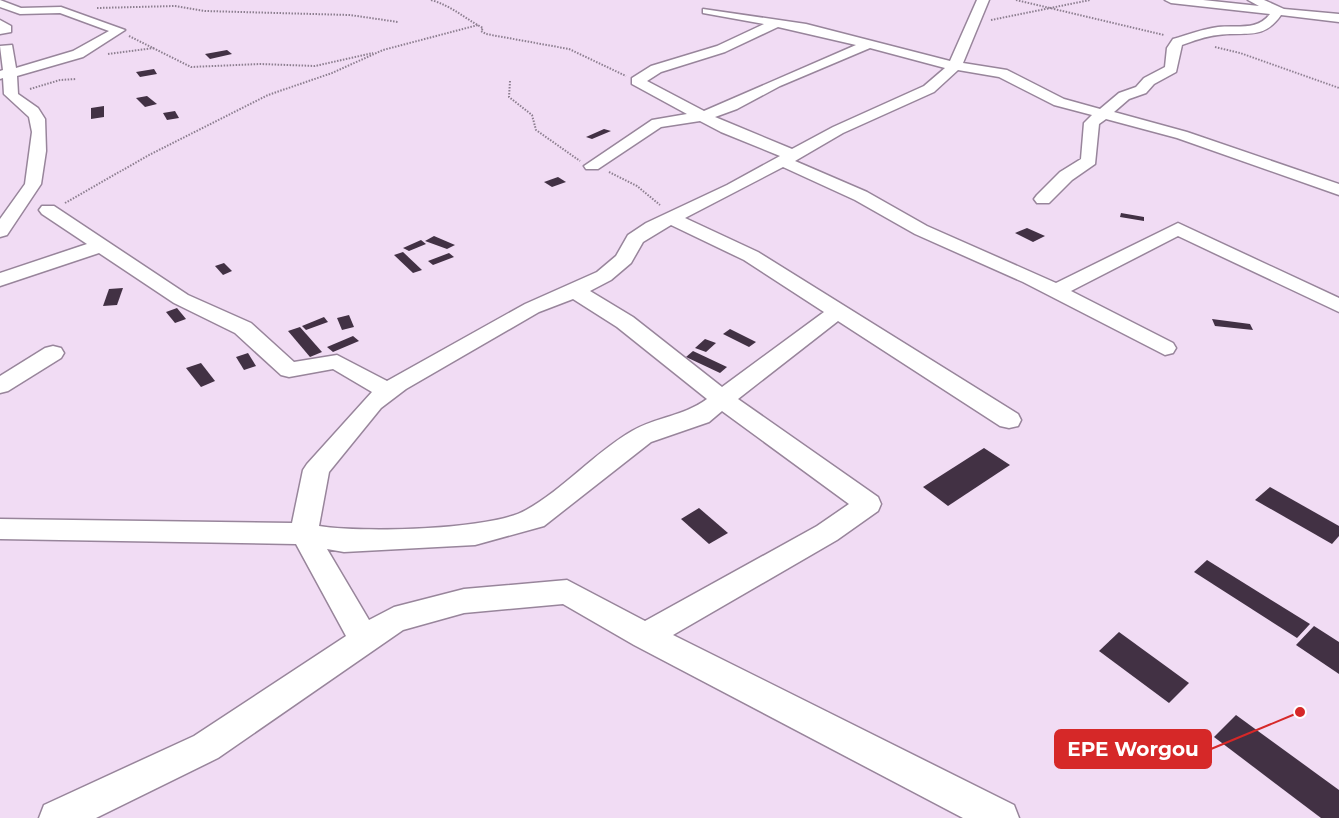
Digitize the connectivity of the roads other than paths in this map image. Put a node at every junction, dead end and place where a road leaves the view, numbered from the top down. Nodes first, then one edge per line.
1 (983, 0) edge
2 (1171, 0) edge
3 (1254, 0) edge
4 (0, 3) edge
5 (65, 5) edge
6 (1279, 10) junction
7 (20, 11) junction
8 (708, 11) dead end
9 (0, 13) edge
10 (1339, 18) edge
11 (777, 23) junction
12 (0, 24) edge
13 (0, 30) edge
14 (871, 43) junction
15 (0, 50) edge
16 (955, 66) junction
17 (6, 74) edge
18 (26, 107) junction
19 (9, 110) dead end
20 (1102, 114) junction
21 (705, 116) junction
22 (789, 158) junction
23 (592, 166) dead end
24 (1339, 190) edge
25 (1042, 198) dead end
26 (48, 210) road end
27 (670, 218) junction
28 (0, 231) edge
29 (101, 246) junction
30 (0, 280) edge
31 (575, 291) junction
32 (1056, 291) junction
33 (1339, 306) edge
34 (838, 311) junction
35 (1166, 348) dead end
36 (53, 353) dead end
37 (0, 386) edge
38 (388, 392) junction
39 (723, 400) junction
40 (1009, 420) dead end
41 (0, 529) edge
42 (304, 534) junction
43 (645, 636) junction
44 (364, 640) junction
45 (57, 818) edge
46 (1001, 818) edge

1 - 16 street
2 - 6 street
3 - 6 street
4 - 7 street
5 - 7 street
5 - 17 street
6 - 10 street
6 - 20 street
7 - 9 street
8 - 11 street
11 - 14 street
11 - 21 street
12 - 13 street
14 - 16 street
14 - 21 street
15 - 17 street
16 - 20 street
16 - 22 street
17 - 18 street
18 - 19 street
18 - 28 street
20 - 24 street
20 - 25 street
21 - 22 street
21 - 23 street
22 - 27 street
22 - 32 street
26 - 29 street
27 - 31 street
27 - 34 street
29 - 30 street
29 - 38 street
31 - 38 street
31 - 39 street
32 - 33 street
32 - 35 street
34 - 39 street
34 - 40 street
36 - 37 street
38 - 42 street
39 - 42 street
39 - 43 street
41 - 42 street
42 - 44 street
43 - 44 street
43 - 46 street
44 - 45 street

